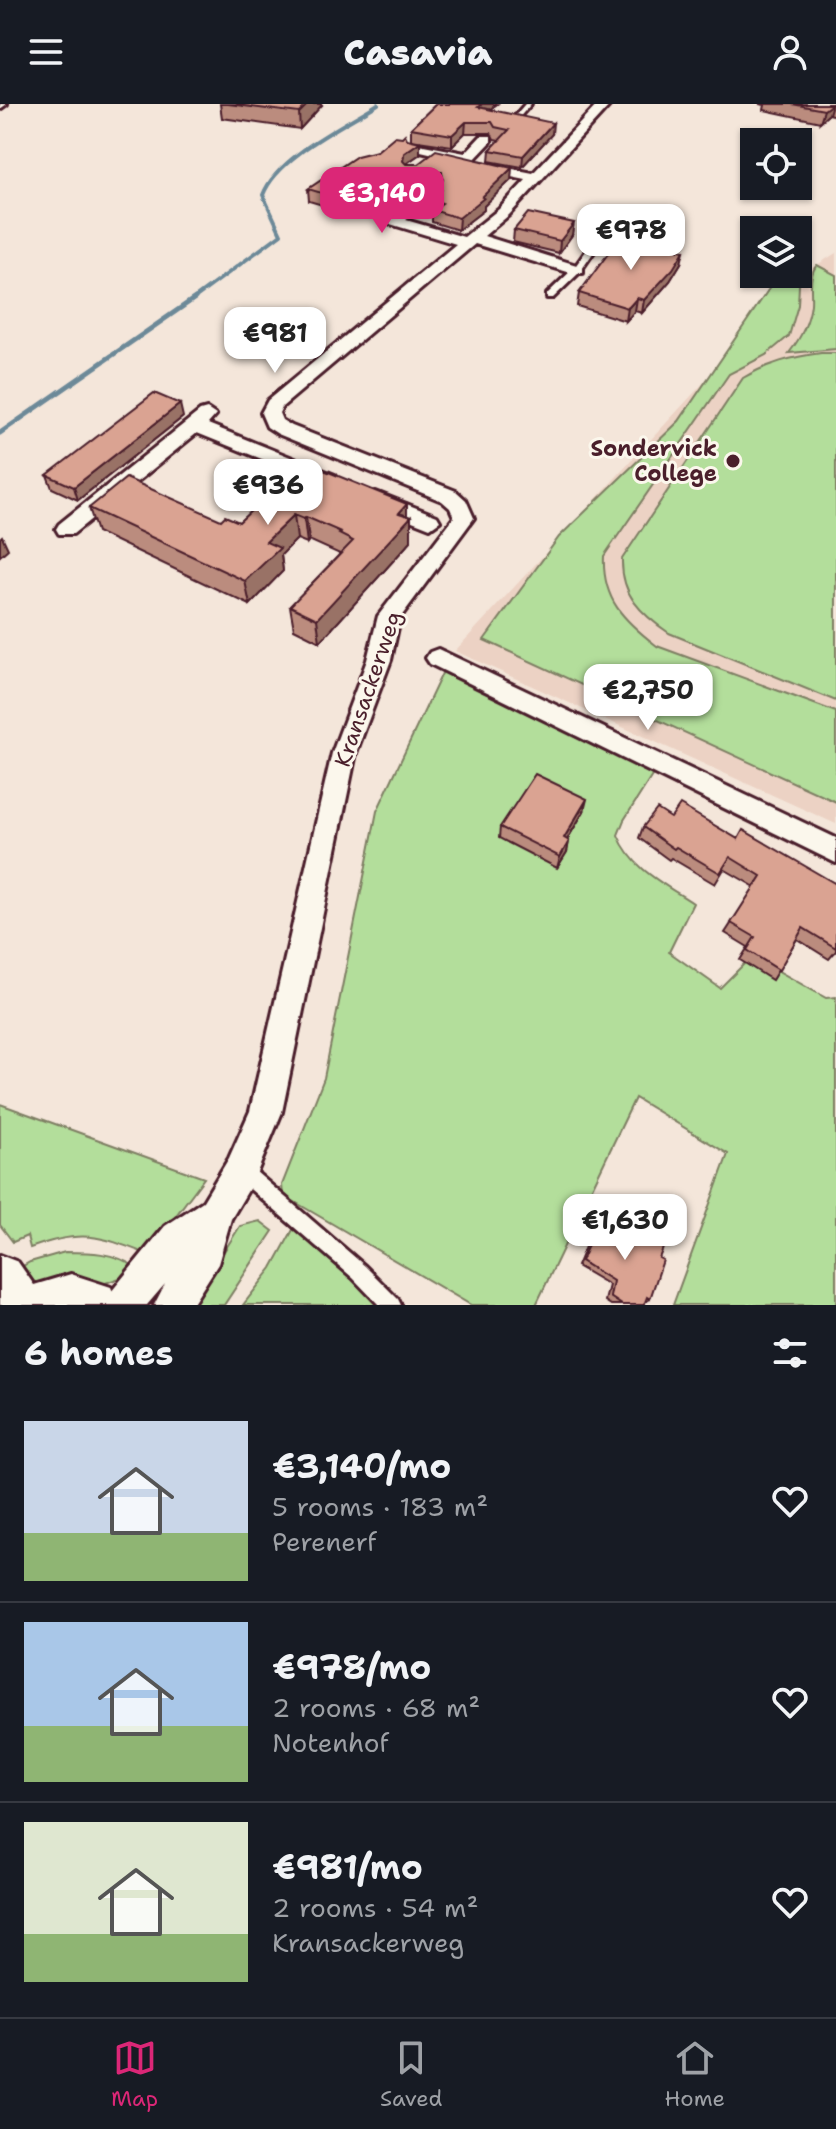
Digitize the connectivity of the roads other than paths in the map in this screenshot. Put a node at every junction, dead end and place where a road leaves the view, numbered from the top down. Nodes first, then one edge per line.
1 (528, 104) edge
2 (605, 104) edge
3 (514, 120) joint
4 (529, 123) edge
5 (486, 139) dead end
6 (413, 145) edge
7 (437, 151) junction
8 (469, 157) junction
9 (424, 160) edge
10 (535, 178) junction
11 (435, 189) edge
12 (470, 241) junction
13 (596, 243) dead end
14 (577, 270) junction
15 (550, 296) dead end
16 (336, 451) junction
17 (313, 473) junction
18 (430, 521) dead end
19 (66, 529) dead end
20 (438, 658) dead end
21 (836, 851) edge
22 (241, 1170) junction
23 (215, 1213) junction
24 (0, 1280) edge
25 (17, 1305) edge
26 (47, 1305) edge
27 (93, 1305) edge
28 (124, 1305) edge
29 (172, 1305) edge
30 (392, 1305) edge

1 - 3 lane
2 - 10 street, Kransackerweg
3 - 4 street
5 - 8 street
6 - 7 street
7 - 8 street
7 - 9 street
8 - 10 street
10 - 12 street, Kransackerweg
11 - 12 street
12 - 14 street
12 - 16 street, Kransackerweg
13 - 14 lane
14 - 15 lane
16 - 17 street
16 - 22 street, Kransackerweg
17 - 18 street
17 - 19 street
20 - 21 street
22 - 23 street, Kransackerweg
22 - 30 lane
23 - 28 street, Kransackerweg
23 - 29 street, Kransackerweg
24 - 25 main road
26 - 27 main road

